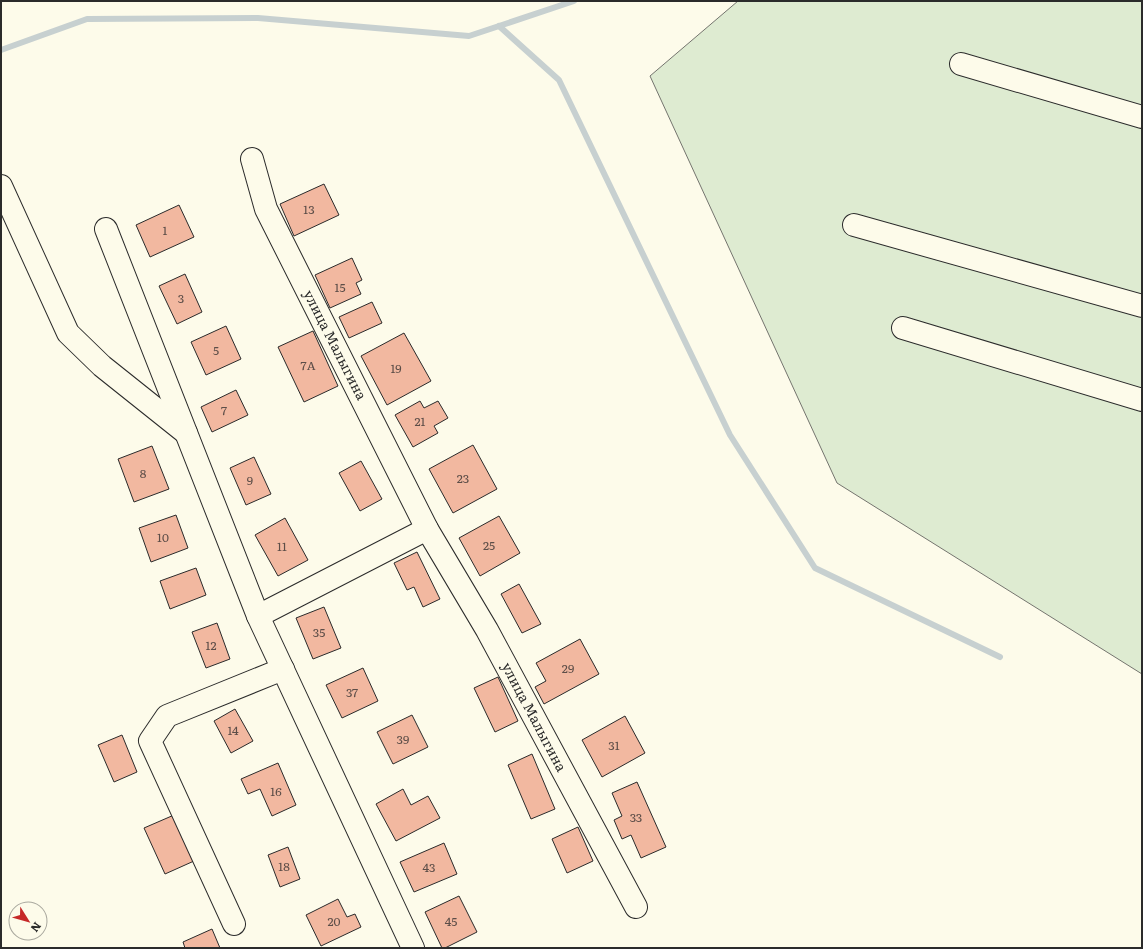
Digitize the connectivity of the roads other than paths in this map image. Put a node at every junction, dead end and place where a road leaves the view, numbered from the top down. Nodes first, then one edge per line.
1 (961, 64) dead end
2 (1142, 117) edge
3 (252, 159) dead end
4 (1, 186) edge
5 (854, 225) dead end
6 (106, 229) dead end
7 (1142, 306) edge
8 (903, 328) dead end
9 (1142, 400) edge
10 (187, 433) junction
11 (427, 528) junction
12 (258, 616) junction
13 (283, 668) junction
14 (636, 908) dead end
15 (234, 924) dead end
16 (413, 948) edge

1 - 2 street
3 - 11 street, улица Малыгина
4 - 10 street
5 - 7 street
6 - 10 street
8 - 9 street
10 - 12 street
11 - 12 street
11 - 14 street, улица Малыгина
12 - 13 street
13 - 15 street
13 - 16 street

